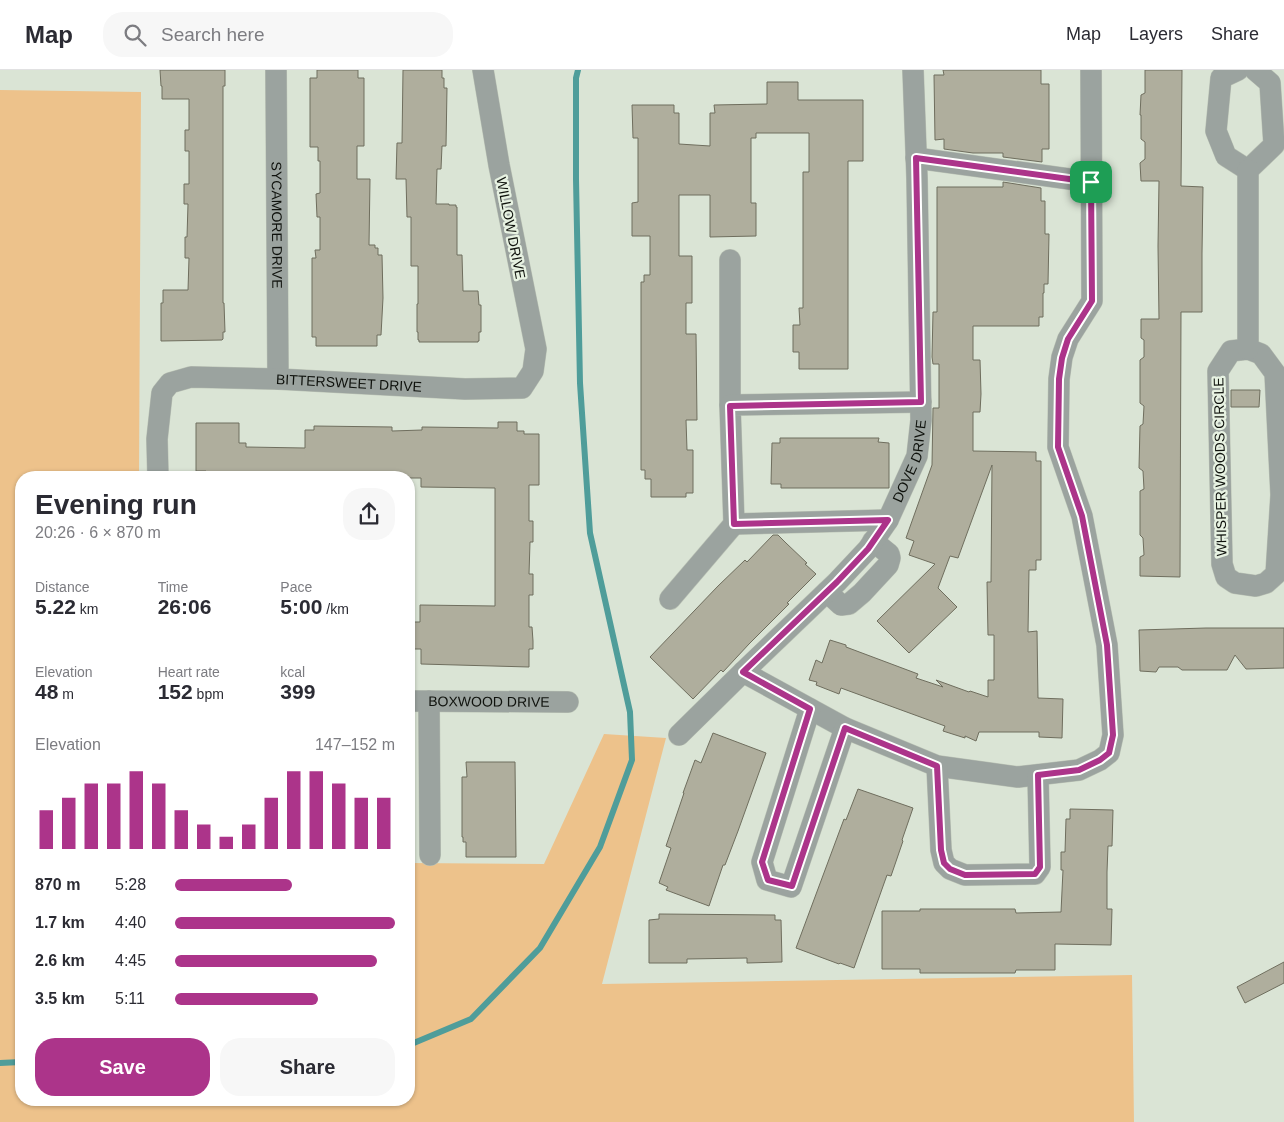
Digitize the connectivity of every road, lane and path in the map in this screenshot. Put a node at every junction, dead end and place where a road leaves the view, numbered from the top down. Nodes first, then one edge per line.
1 (276, 70) edge
2 (483, 70) edge
3 (912, 70) edge
4 (1091, 70) edge
5 (1238, 70) edge
6 (1255, 70) edge
7 (916, 158) junction
8 (1248, 170) junction
9 (1091, 182) junction
10 (730, 260) dead end
11 (1248, 349) junction
12 (278, 379) junction
13 (526, 384) joint
14 (921, 402) junction
15 (730, 406) junction
16 (158, 471) edge
17 (888, 520) junction
18 (734, 524) junction
19 (670, 599) dead end
20 (743, 672) junction
21 (419, 701) edge
22 (568, 702) dead end
23 (810, 709) junction
24 (845, 728) junction
25 (679, 735) dead end
26 (937, 766) junction
27 (1038, 775) junction
28 (430, 855) dead end

1 - 12 lane, SYCAMORE DRIVE
2 - 13 lane, WILLOW DRIVE
3 - 7 lane, DOVE DRIVE
4 - 9 lane
5 - 8 lane
6 - 8 lane
7 - 9 lane
7 - 14 lane, DOVE DRIVE
8 - 11 lane
9 - 27 lane
10 - 15 lane
11 - 11 lane, WHISPER WOODS CIRCLE
12 - 13 lane, BITTERSWEET DRIVE
12 - 16 lane, BITTERSWEET DRIVE
14 - 15 lane
14 - 17 lane, DOVE DRIVE
15 - 18 lane
17 - 18 lane
17 - 20 lane, DOVE DRIVE
18 - 19 lane
20 - 23 lane
20 - 25 lane, DOVE DRIVE
21 - 22 lane, BOXWOOD DRIVE
21 - 28 lane
23 - 24 lane
23 - 24 lane
24 - 26 lane
26 - 27 lane
26 - 27 lane

